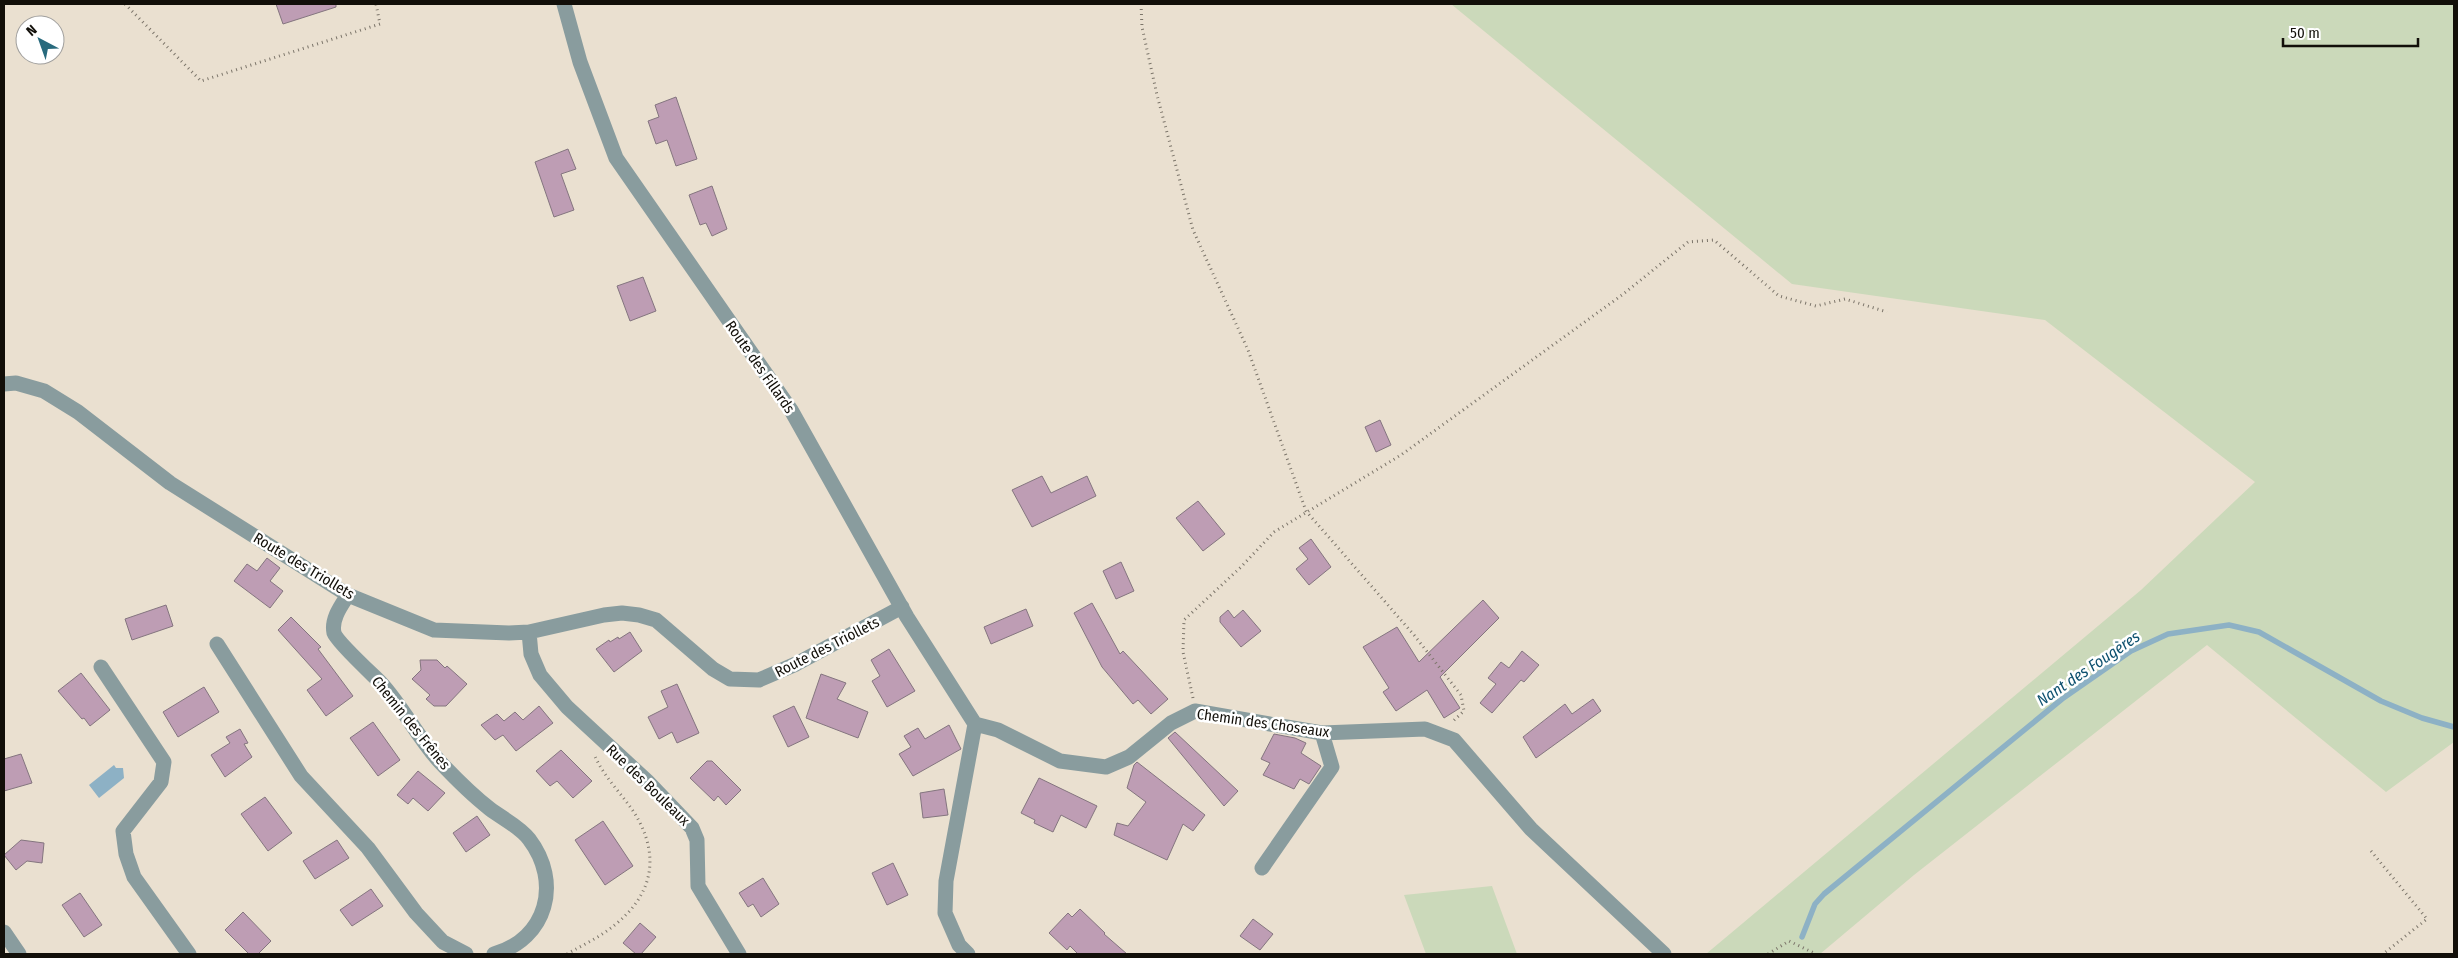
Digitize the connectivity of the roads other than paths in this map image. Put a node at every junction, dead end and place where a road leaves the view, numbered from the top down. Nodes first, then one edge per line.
1 (564, 4) edge
2 (4, 384) edge
3 (348, 595) junction
4 (902, 607) junction
5 (530, 632) junction
6 (217, 644) dead end
7 (101, 667) dead end
8 (975, 724) junction
9 (1322, 733) junction
10 (1262, 868) dead end
11 (4, 932) edge
12 (19, 954) edge
13 (189, 954) edge
14 (466, 954) edge
15 (494, 954) edge
16 (739, 954) edge
17 (968, 954) edge
18 (1664, 954) edge

1 - 4 street, Route des Fillards
2 - 3 street, Route des Triollets
3 - 5 street, Route des Triollets
3 - 15 street, Chemin des Frênes
4 - 5 street, Route des Triollets
4 - 8 street, Route des Fillards
5 - 16 street, Rue des Bouleaux
6 - 14 street
7 - 13 street
8 - 9 street, Chemin des Choseaux
8 - 17 street
9 - 10 street
9 - 18 street, Chemin des Choseaux
11 - 12 street

